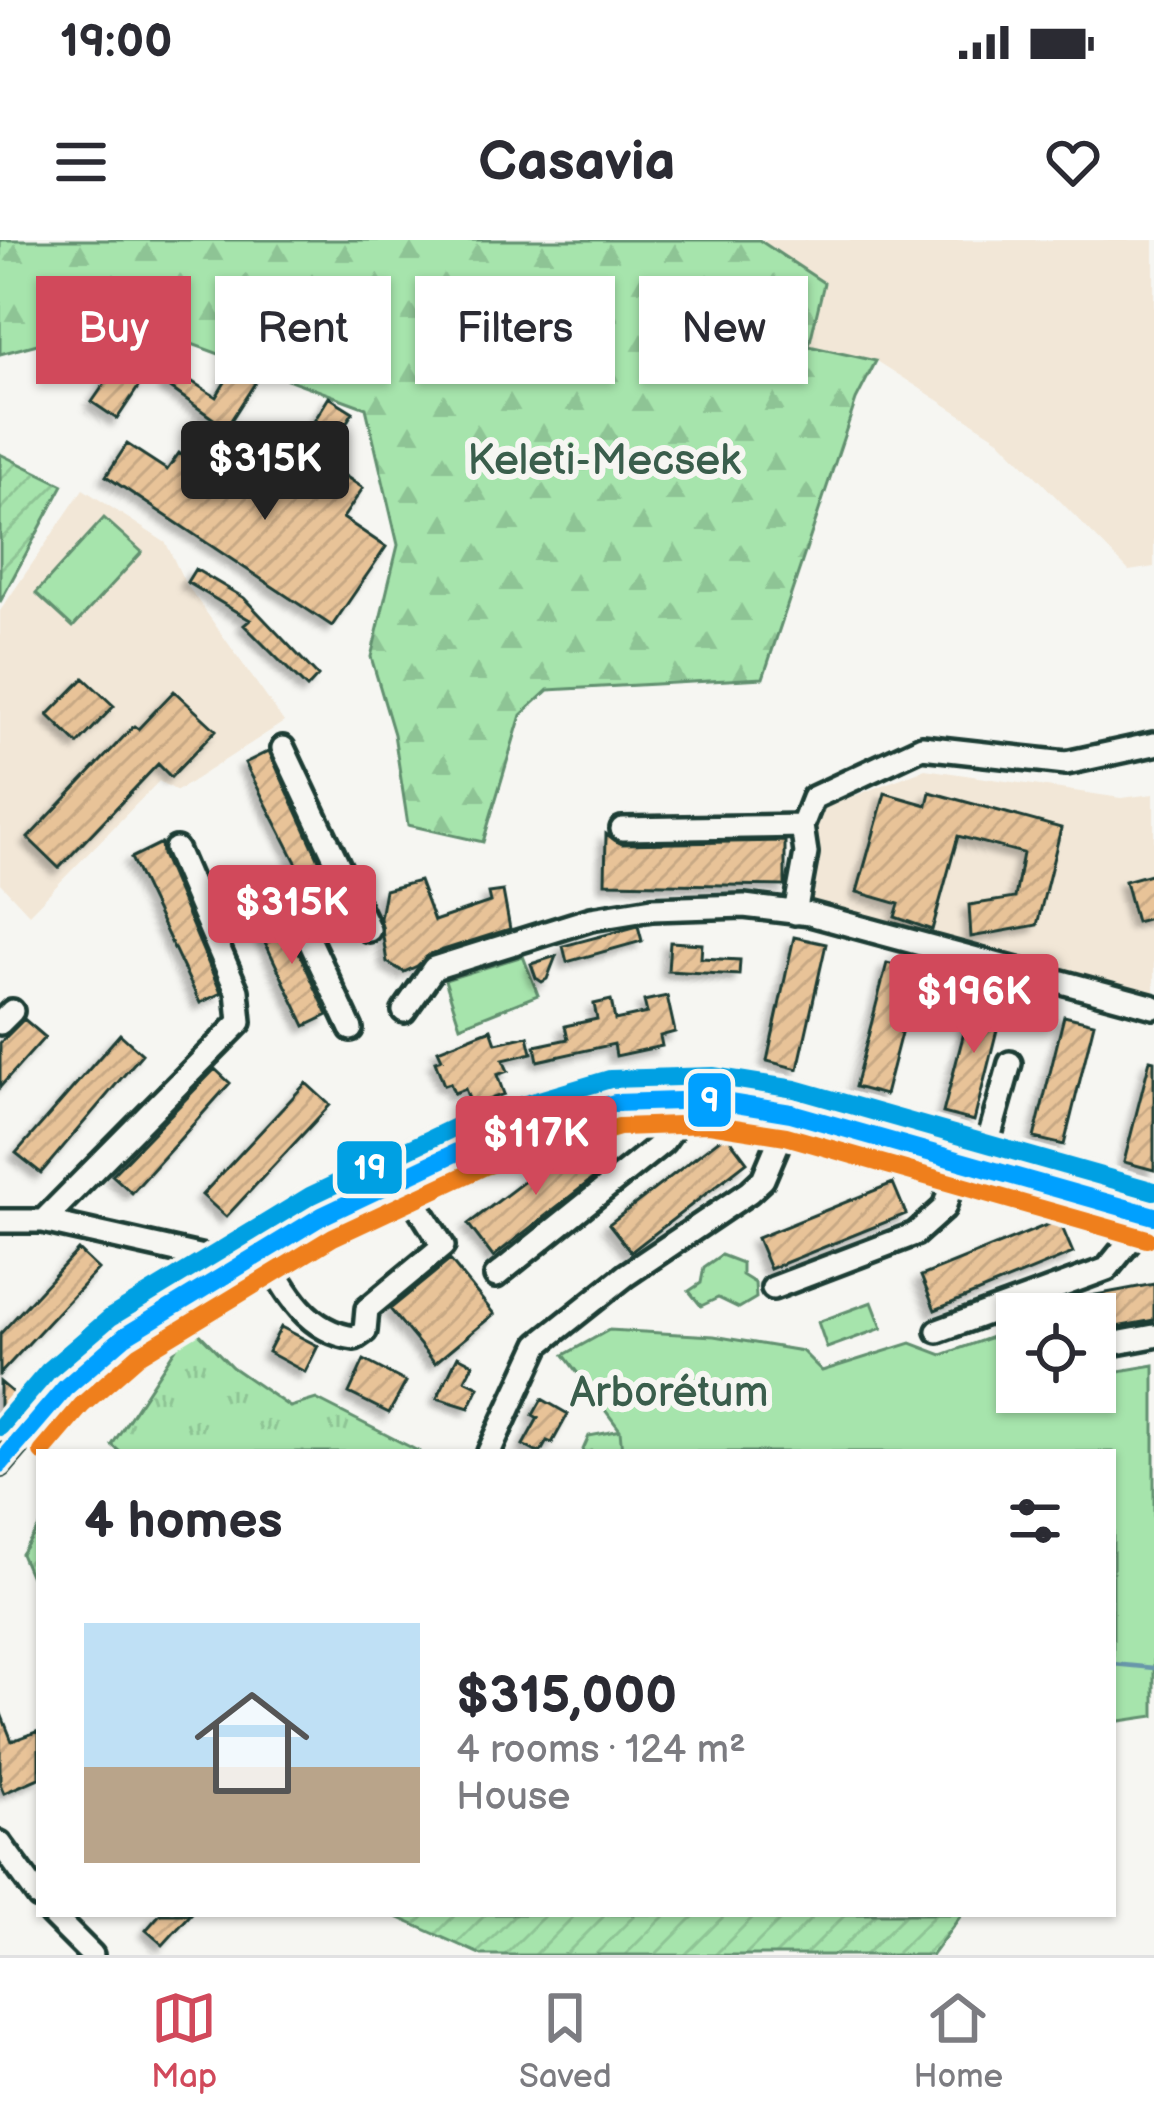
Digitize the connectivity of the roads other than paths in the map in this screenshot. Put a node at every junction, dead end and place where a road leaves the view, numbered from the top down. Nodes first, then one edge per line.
1 (1154, 744) edge
2 (284, 748) dead end
3 (802, 826) junction
4 (622, 829) dead end
5 (176, 849) dead end
6 (345, 880) junction
7 (795, 913) junction
8 (369, 930) dead end
9 (1154, 1007) edge
10 (404, 1011) dead end
11 (351, 1029) dead end
12 (1010, 1063) dead end
13 (670, 1099) junction
14 (791, 1113) junction
15 (970, 1164) junction
16 (399, 1176) junction
17 (1146, 1214) edge
18 (0, 1221) edge
19 (43, 1221) junction
20 (264, 1250) junction
21 (239, 1264) junction
22 (496, 1276) dead end
23 (773, 1288) dead end
24 (948, 1328) dead end
25 (1154, 1336) edge
26 (1116, 1343) edge
27 (490, 1449) edge
28 (0, 1464) edge
29 (0, 1843) edge
30 (36, 1893) edge
31 (53, 1917) edge
32 (79, 1951) edge

1 - 3 street
2 - 6 street
3 - 4 street
3 - 7 street
5 - 19 street
6 - 8 street
6 - 11 street
7 - 9 street
7 - 10 street
12 - 15 street
13 - 14 street
13 - 16 street
13 - 22 street
14 - 15 street
14 - 27 street
15 - 17 street
15 - 23 street
16 - 20 street
16 - 20 street
17 - 24 street
18 - 19 street
19 - 21 street
20 - 21 street
21 - 28 street
25 - 26 street
29 - 30 street
31 - 32 street

